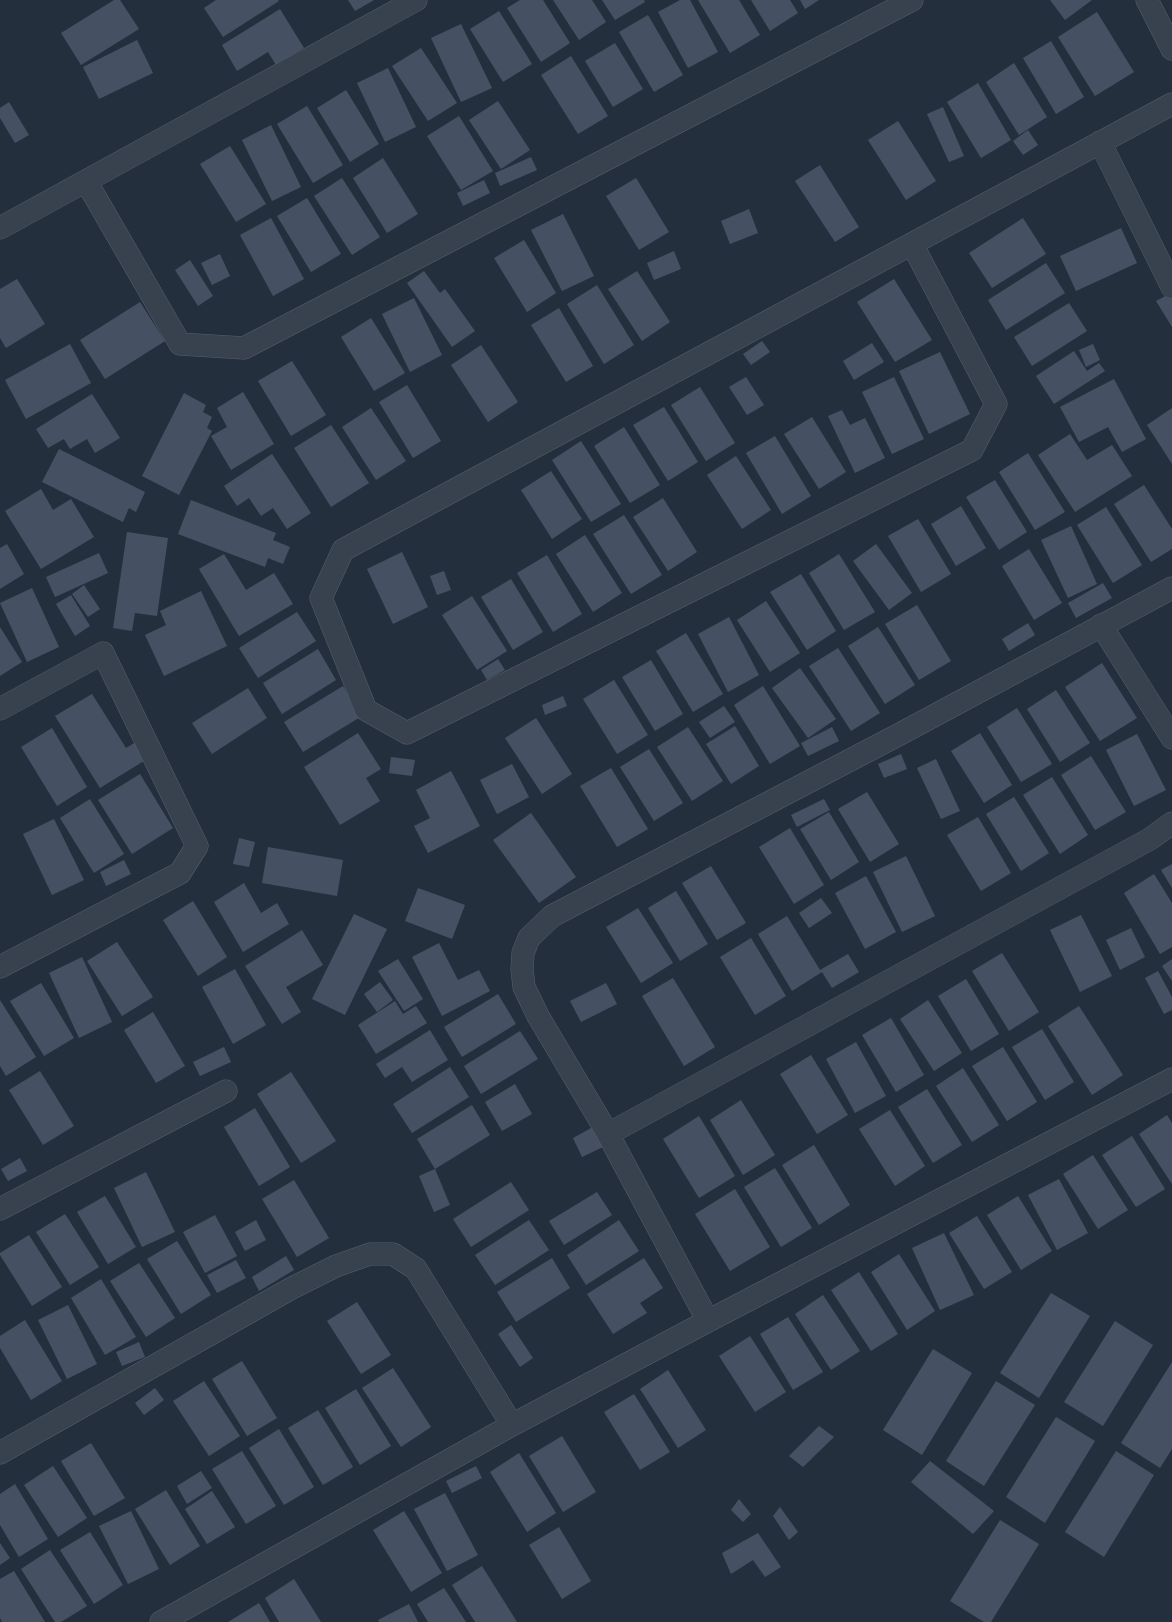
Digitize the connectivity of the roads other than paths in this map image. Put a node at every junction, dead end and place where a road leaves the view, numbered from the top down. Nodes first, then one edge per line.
1 (416, 0) edge
2 (912, 0) edge
3 (1147, 0) edge
4 (1172, 48) edge
5 (1172, 104) edge
6 (1100, 142) junction
7 (86, 181) junction
8 (0, 228) edge
9 (912, 244) junction
10 (1172, 287) edge
11 (1172, 588) edge
12 (1101, 626) junction
13 (0, 709) edge
14 (1172, 738) edge
15 (1172, 823) edge
16 (0, 967) edge
17 (1172, 1079) edge
18 (226, 1091) dead end
19 (608, 1134) junction
20 (0, 1209) edge
21 (708, 1321) junction
22 (512, 1425) junction
23 (0, 1453) edge
24 (168, 1620) edge

1 - 7 street
2 - 7 street
3 - 4 street
5 - 6 street
6 - 9 street
6 - 10 street
7 - 8 street
9 - 9 street
11 - 12 street
12 - 14 street
12 - 19 street
13 - 16 street
15 - 19 street
17 - 21 street
18 - 20 street
19 - 21 street
21 - 22 street
22 - 23 street
22 - 24 street

